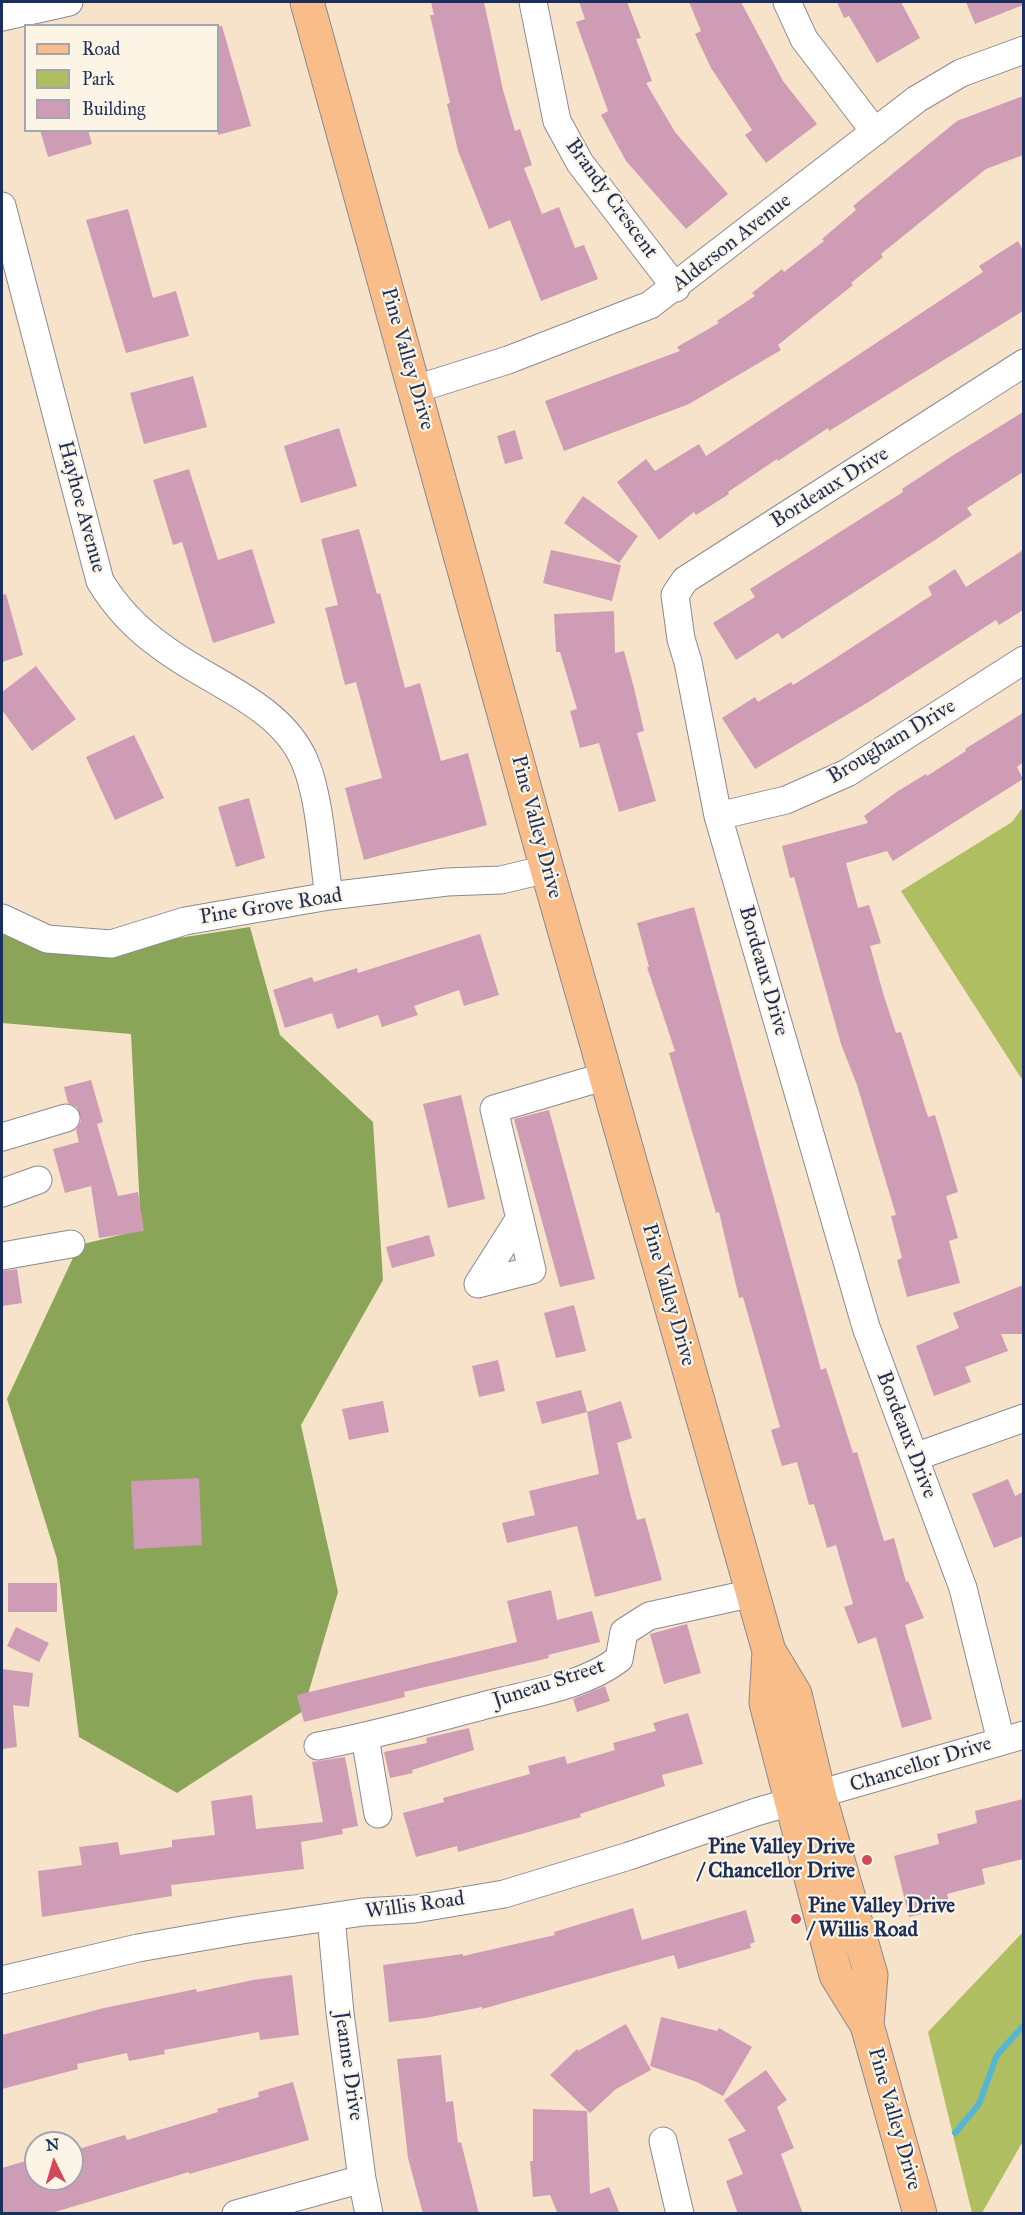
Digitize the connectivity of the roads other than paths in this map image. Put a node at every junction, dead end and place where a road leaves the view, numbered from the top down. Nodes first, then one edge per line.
1 (69, 2) edge
2 (307, 2) edge
3 (533, 2) edge
4 (787, 2) edge
5 (2, 17) edge
6 (1023, 50) edge
7 (875, 132) junction
8 (2, 206) edge
9 (676, 288) junction
10 (1023, 363) edge
11 (416, 389) junction
12 (1023, 660) edge
13 (718, 816) junction
14 (547, 869) junction
15 (329, 896) junction
16 (2, 918) edge
17 (606, 1076) junction
18 (66, 1118) dead end
19 (2, 1137) edge
20 (38, 1180) dead end
21 (2, 1193) edge
22 (520, 1218) dead end
23 (71, 1244) dead end
24 (2, 1256) edge
25 (1023, 1418) edge
26 (915, 1457) junction
27 (753, 1593) junction
28 (365, 1737) junction
29 (1012, 1738) edge
30 (318, 1746) dead end
31 (805, 1798) junction
32 (378, 1815) dead end
33 (331, 1917) junction
34 (2, 1980) edge
35 (663, 2141) dead end
36 (362, 2179) junction
37 (236, 2214) edge
38 (369, 2214) edge
39 (680, 2214) edge
40 (920, 2214) edge

1 - 5 street
2 - 11 main road, Pine Valley Drive
3 - 9 street, Brandy Crescent
4 - 7 street
6 - 7 street, Alderson Avenue
7 - 9 street, Alderson Avenue
8 - 15 street, Hayhoe Avenue
9 - 11 street, Alderson Avenue
10 - 13 street, Bordeaux Drive
11 - 14 main road, Pine Valley Drive
12 - 13 street, Brougham Drive
13 - 26 street, Bordeaux Drive
14 - 15 street, Pine Grove Road
14 - 17 main road, Pine Valley Drive
15 - 16 street, Pine Grove Road
17 - 22 street
17 - 27 main road, Pine Valley Drive
18 - 19 street
20 - 21 street
23 - 24 street
25 - 26 street
26 - 29 street, Bordeaux Drive
27 - 28 street, Juneau Street
27 - 31 main road, Pine Valley Drive
28 - 30 street, Juneau Street
28 - 32 street
29 - 31 street, Chancellor Drive
31 - 33 street, Willis Road
31 - 40 main road, Pine Valley Drive
33 - 34 street, Willis Road
33 - 36 street, Jeanne Drive
35 - 39 street
36 - 37 street
36 - 38 street, Jeanne Drive

